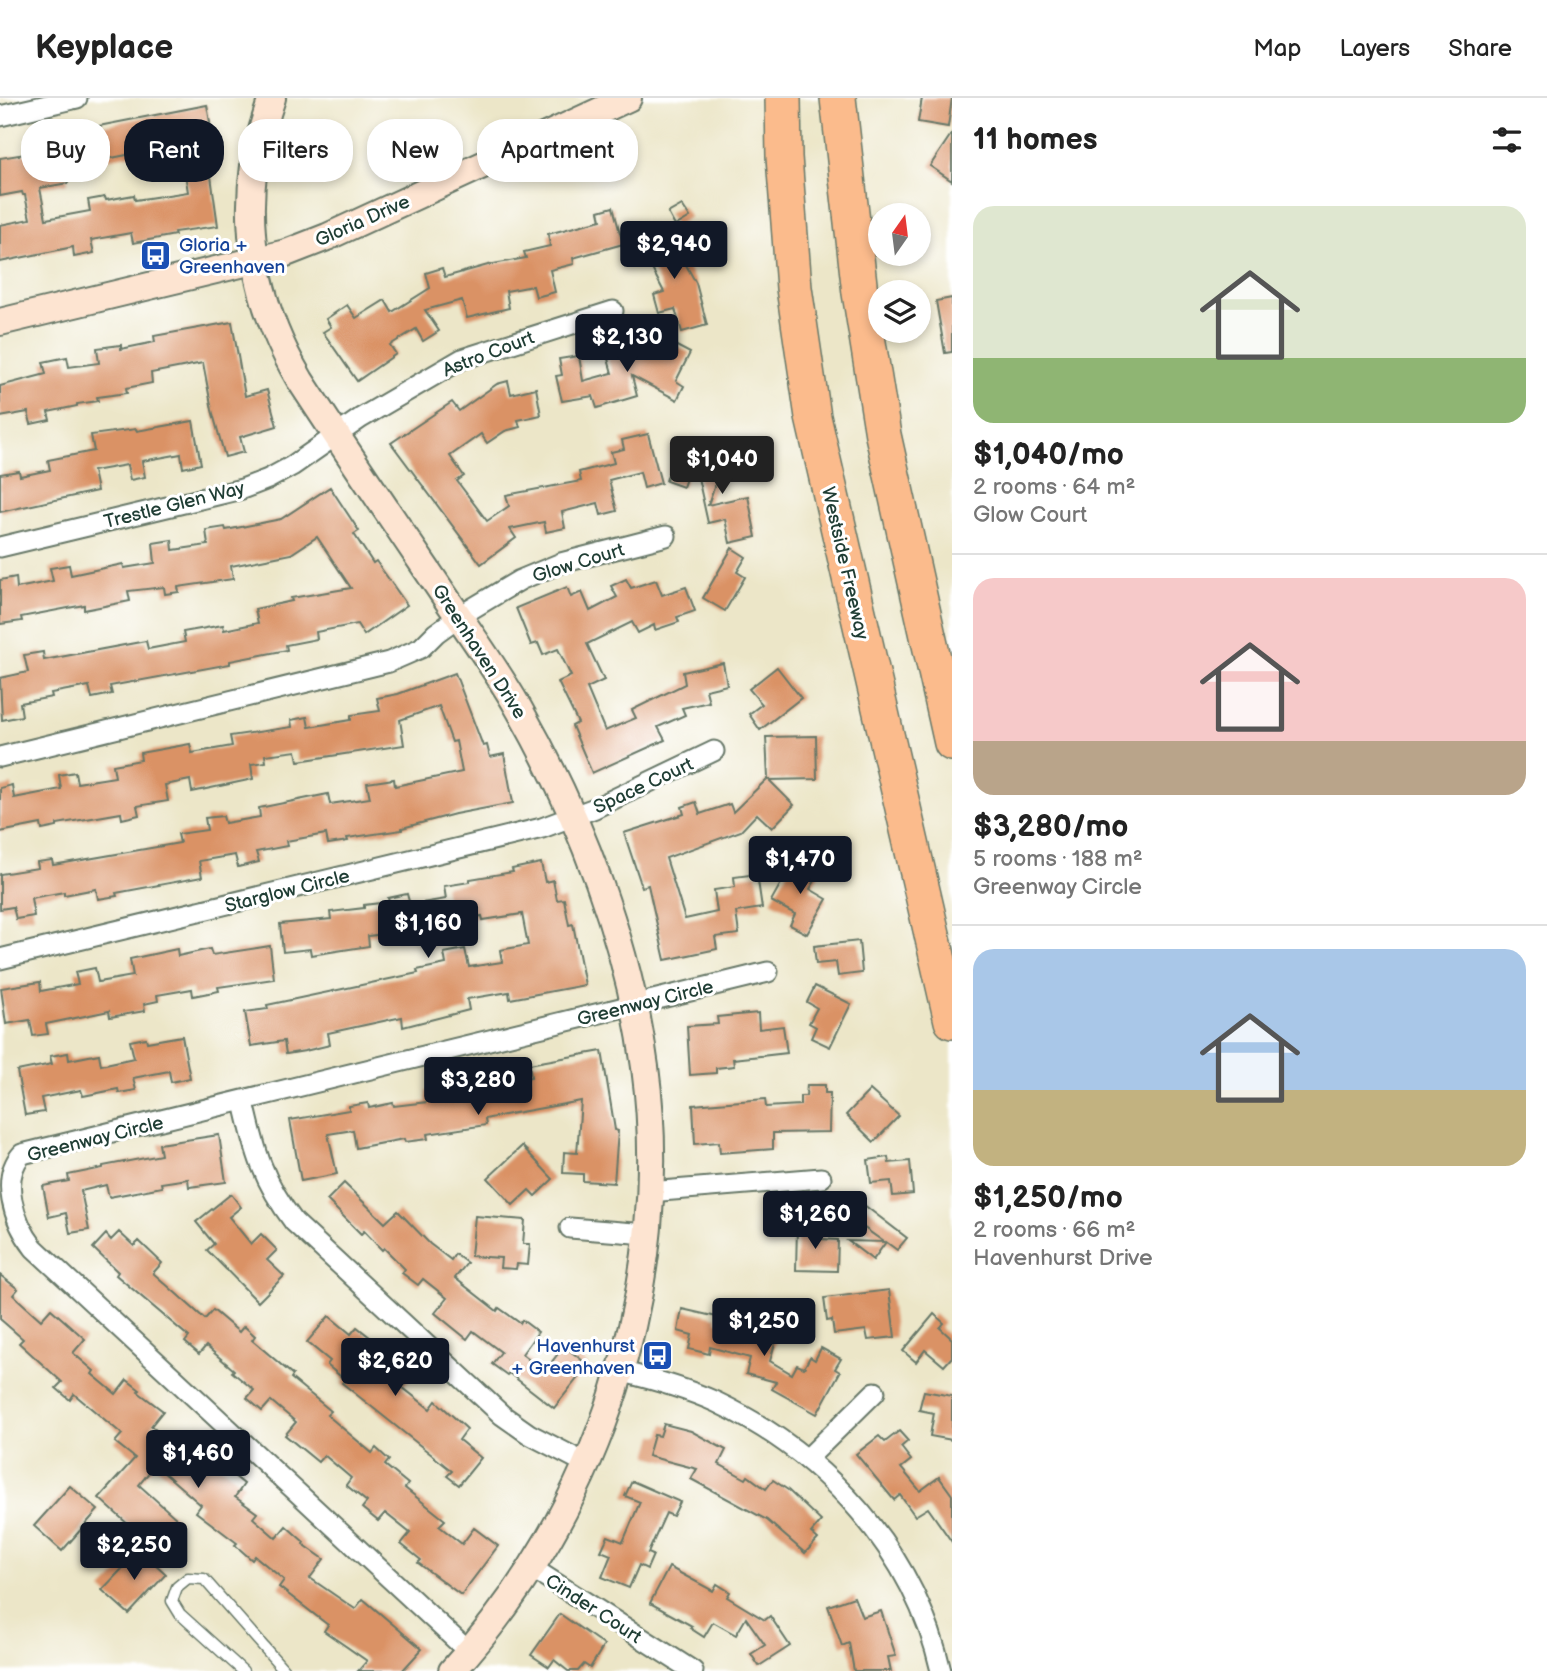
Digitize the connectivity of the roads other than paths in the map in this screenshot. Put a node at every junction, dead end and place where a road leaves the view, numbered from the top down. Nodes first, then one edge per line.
1 (77, 98) edge
2 (271, 98) edge
3 (628, 98) edge
4 (783, 98) edge
5 (838, 98) edge
6 (0, 116) edge
7 (256, 261) junction
8 (613, 312) dead end
9 (0, 322) edge
10 (336, 435) junction
11 (666, 536) dead end
12 (0, 547) edge
13 (458, 617) junction
14 (952, 743) edge
15 (714, 751) dead end
16 (0, 757) edge
17 (572, 817) junction
18 (0, 959) edge
19 (768, 972) dead end
20 (632, 1004) junction
21 (952, 1021) edge
22 (244, 1102) junction
23 (821, 1178) dead end
24 (649, 1192) junction
25 (570, 1228) dead end
26 (647, 1234) junction
27 (619, 1371) junction
28 (876, 1392) dead end
29 (807, 1459) junction
30 (587, 1464) junction
31 (532, 1568) junction
32 (460, 1661) edge
33 (243, 1671) edge
34 (285, 1671) edge
35 (693, 1671) edge
36 (941, 1671) edge

1 - 6 street
2 - 7 street, Greenhaven Drive
3 - 7 street, Gloria Drive
4 - 21 highway, Westside Freeway
5 - 14 highway
7 - 9 street, Gloria Drive
7 - 10 street, Greenhaven Drive
8 - 10 street, Astro Court
10 - 12 street, Trestle Glen Way
10 - 13 street, Greenhaven Drive
11 - 13 street, Glow Court
13 - 16 street
13 - 17 street, Greenhaven Drive
15 - 17 street, Space Court
17 - 18 street, Starglow Circle
17 - 20 street, Greenhaven Drive
19 - 20 street, Greenway Circle
20 - 22 street, Greenway Circle
20 - 24 street, Greenhaven Drive
22 - 30 street
22 - 32 street, Greenway Circle
23 - 24 street
24 - 26 street, Greenhaven Drive
25 - 26 street
26 - 27 street, Greenhaven Drive
27 - 29 street
27 - 30 street, Greenhaven Drive
28 - 29 street
29 - 36 street
30 - 31 street, Greenhaven Drive
31 - 32 street, Greenhaven Drive
31 - 35 street, Cinder Court
33 - 34 lane

